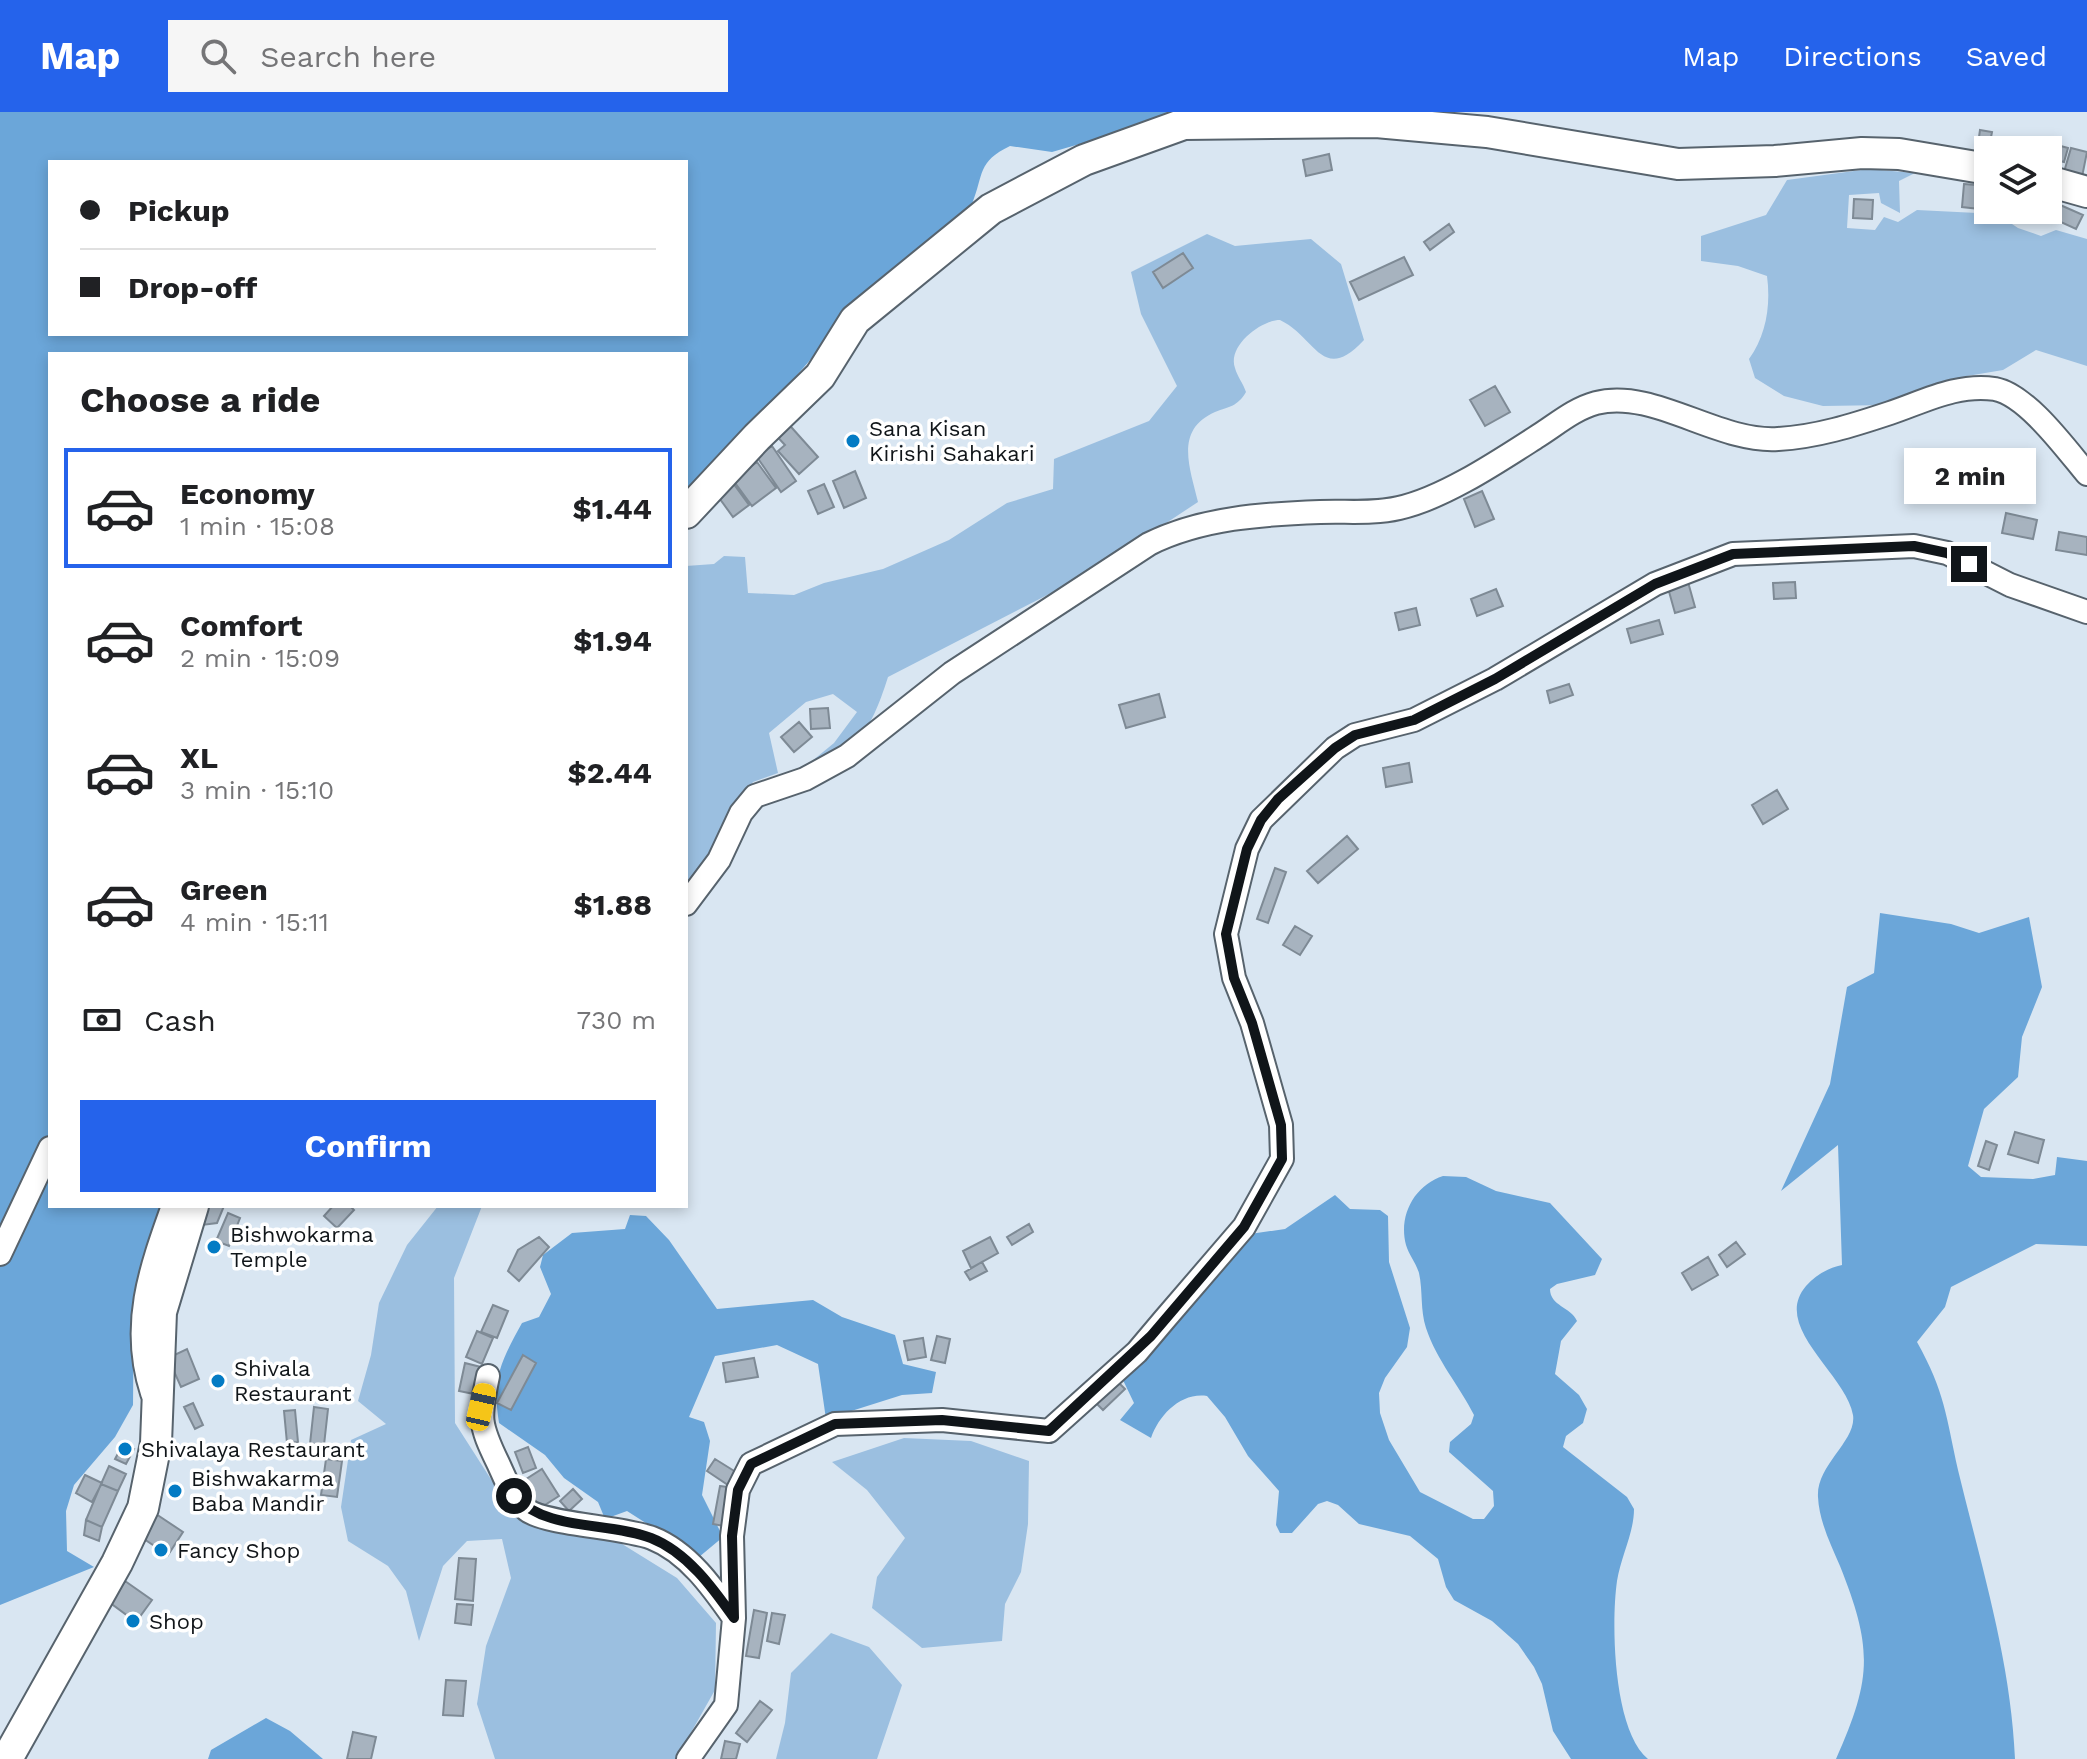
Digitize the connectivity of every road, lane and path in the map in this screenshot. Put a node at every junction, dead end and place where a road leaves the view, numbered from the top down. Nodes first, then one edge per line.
1 (1974, 167) edge
2 (2062, 185) edge
3 (2087, 192) edge
4 (2087, 474) edge
5 (688, 511) edge
6 (2087, 612) edge
7 (688, 901) edge
8 (48, 1152) edge
9 (172, 1208) edge
10 (192, 1208) edge
11 (0, 1254) edge
12 (488, 1376) dead end
13 (156, 1406) junction
14 (734, 1618) junction
15 (7, 1759) edge
16 (688, 1759) edge

1 - 5 main road
2 - 3 main road
4 - 7 street
6 - 14 street
8 - 11 street
9 - 13 street
10 - 13 main road
12 - 14 street
13 - 15 main road
14 - 16 street

